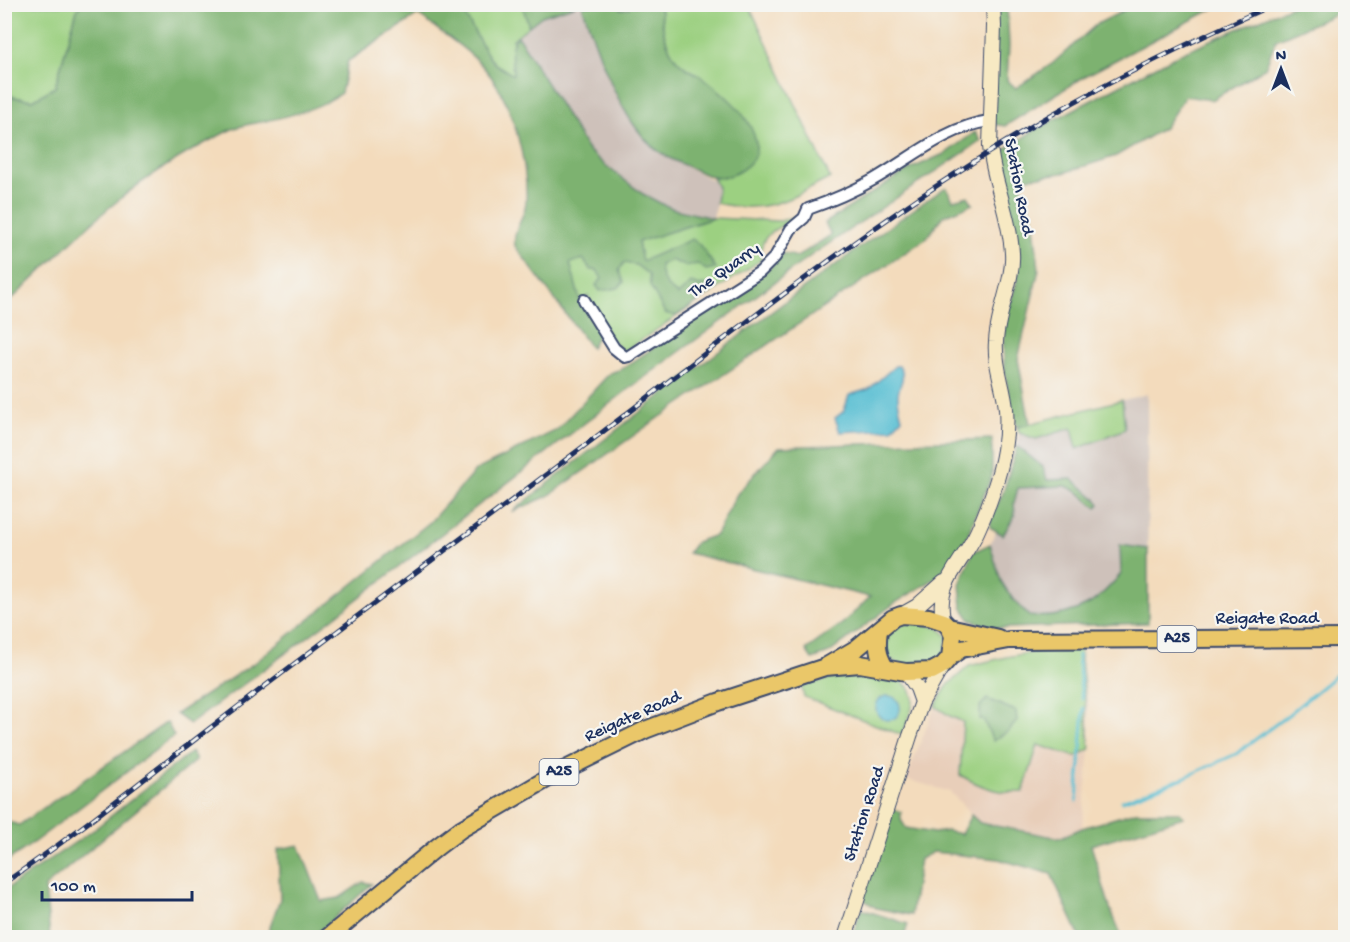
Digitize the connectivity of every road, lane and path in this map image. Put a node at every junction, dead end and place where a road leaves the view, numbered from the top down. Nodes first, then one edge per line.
1 (993, 4) edge
2 (989, 121) junction
3 (584, 300) dead end
4 (949, 578) junction
5 (901, 615) junction
6 (946, 625) junction
7 (879, 630) junction
8 (1346, 638) edge
9 (1009, 640) junction
10 (947, 661) junction
11 (825, 667) junction
12 (885, 667) junction
13 (906, 672) junction
14 (922, 702) junction
15 (327, 938) edge
16 (845, 938) edge

1 - 2 main road, Station Road
2 - 3 street, The Quarry
2 - 4 main road, Station Road
4 - 5 main road, Station Road
4 - 6 main road, Station Road
5 - 6 main road
5 - 7 main road
6 - 9 main road, Reigate Road / A25
6 - 10 main road
7 - 11 main road, Reigate Road / A25
7 - 12 main road
8 - 9 main road, Reigate Road / A25
9 - 10 main road, Reigate Road / A25
10 - 13 main road
10 - 14 main road, Station Road
11 - 12 main road, Reigate Road / A25
11 - 15 main road, Reigate Road / A25
12 - 13 main road
13 - 14 main road
14 - 16 main road, Station Road

